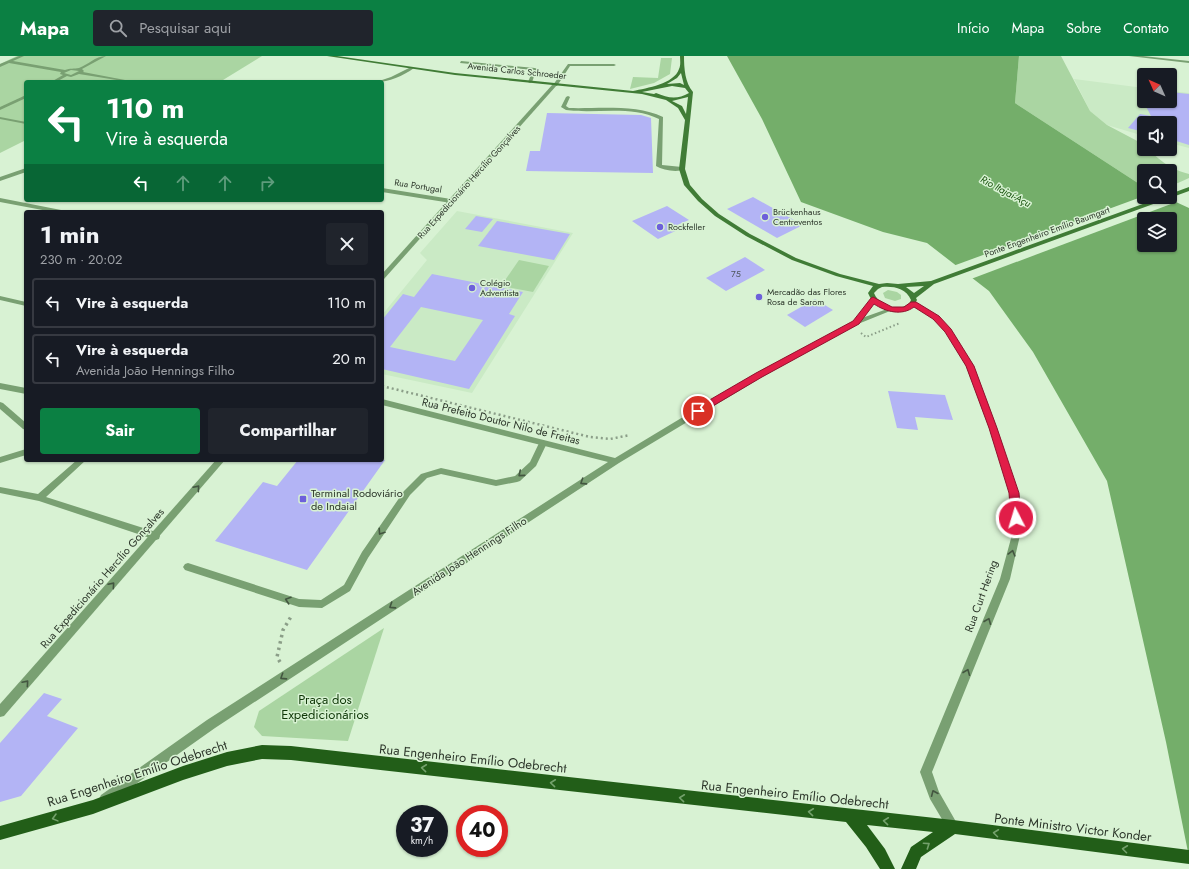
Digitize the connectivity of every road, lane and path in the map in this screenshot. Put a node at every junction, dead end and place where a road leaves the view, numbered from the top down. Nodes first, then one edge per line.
1 (22, 56) edge
2 (104, 56) edge
3 (329, 56) edge
4 (682, 56) edge
5 (1131, 56) edge
6 (9, 62) junction
7 (461, 62) dead end
8 (1189, 62) edge
9 (614, 65) dead end
10 (0, 66) edge
11 (412, 68) junction
12 (682, 68) junction
13 (80, 71) junction
14 (65, 73) junction
15 (393, 78) junction
16 (56, 80) edge
17 (123, 80) dead end
18 (384, 80) edge
19 (530, 82) junction
20 (384, 85) edge
21 (556, 85) junction
22 (660, 86) junction
23 (687, 87) junction
24 (632, 92) junction
25 (690, 94) junction
26 (24, 97) edge
27 (568, 97) dead end
28 (662, 97) junction
29 (0, 109) edge
30 (0, 118) edge
31 (687, 119) junction
32 (24, 122) edge
33 (682, 169) junction
34 (24, 171) edge
35 (0, 179) edge
36 (1189, 189) edge
37 (384, 190) edge
38 (1177, 194) edge
39 (0, 200) edge
40 (451, 201) junction
41 (1147, 204) edge
42 (51, 210) edge
43 (384, 275) edge
44 (838, 276) junction
45 (932, 283) junction
46 (879, 286) junction
47 (897, 286) junction
48 (872, 296) junction
49 (0, 298) edge
50 (914, 300) junction
51 (24, 304) edge
52 (892, 309) junction
53 (856, 322) junction
54 (900, 323) dead end
55 (861, 333) dead end
56 (0, 386) edge
57 (384, 386) edge
58 (24, 391) edge
59 (384, 403) edge
60 (0, 405) edge
61 (24, 425) edge
62 (604, 440) dead end
63 (543, 443) junction
64 (24, 453) edge
65 (0, 460) edge
66 (616, 461) junction
67 (78, 462) edge
68 (219, 462) edge
69 (0, 490) edge
70 (39, 498) junction
71 (156, 536) junction
72 (188, 567) dead end
73 (299, 603) junction
74 (286, 675) junction
75 (0, 712) edge
76 (93, 807) junction
77 (850, 816) junction
78 (953, 827) junction
79 (0, 833) edge
80 (1189, 857) edge
81 (888, 869) edge
82 (908, 869) edge

1 - 6 street
2 - 13 street
3 - 11 main road, Avenida Carlos Schroeder
4 - 12 main road
5 - 8 street
6 - 10 street
6 - 14 street
7 - 19 street
9 - 21 street, Rua Expedicionário Hercílio Gonçalves
11 - 15 street
11 - 19 main road, Avenida Carlos Schroeder
12 - 22 main road
12 - 23 main road
13 - 14 street
13 - 17 street
14 - 16 street
15 - 18 street
15 - 20 street
19 - 21 main road, Avenida Carlos Schroeder
21 - 24 main road, Avenida Carlos Schroeder
21 - 40 street, Rua Expedicionário Hercílio Gonçalves
22 - 23 main road
22 - 24 main road, Avenida Carlos Schroeder
22 - 28 main road
23 - 25 main road
24 - 28 main road, Avenida Carlos Schroeder
25 - 28 main road
25 - 31 main road
26 - 29 street
27 - 33 street
28 - 31 main road, Avenida Carlos Schroeder
30 - 32 street
31 - 33 main road
33 - 44 main road
34 - 35 street
36 - 38 main road, Ponte Engenheiro Emílio Baumgart
37 - 40 street, Rua Portugal
39 - 42 street
40 - 43 street, Rua Expedicionário Hercílio Gonçalves
41 - 45 main road, Ponte Engenheiro Emílio Baumgart
44 - 46 main road
44 - 48 main road
45 - 47 main road, Ponte Engenheiro Emílio Baumgart
45 - 50 main road, Ponte Engenheiro Emílio Baumgart
46 - 47 main road, Ponte Engenheiro Emílio Baumgart
46 - 48 main road
47 - 50 main road
48 - 52 main road
48 - 53 street, Avenida João Hennings Filho
49 - 51 street
50 - 52 main road, Ponte Engenheiro Emílio Baumgart
78 -> 50 street, Rua Curt Hering
52 - 53 street, Avenida João Hennings Filho
53 - 66 street, Avenida João Hennings Filho
54 - 55 path
56 - 58 street
57 - 62 path
59 - 63 street, Rua Prefeito Doutor Nilo de Freitas
60 - 61 street
63 - 66 street, Rua Prefeito Doutor Nilo de Freitas
63 -> 73 street
64 - 65 street
66 -> 74 street, Avenida João Hennings Filho
67 - 70 street
71 -> 68 street, Rua Expedicionário Hercílio Gonçalves
69 - 70 street
70 - 71 street
75 -> 71 street, Rua Expedicionário Hercílio Gonçalves
73 -> 72 street
73 - 74 path
74 -> 76 street, Avenida João Hennings Filho
77 -> 76 main road, Rua Engenheiro Emílio Odebrecht
76 -> 79 main road, Rua Engenheiro Emílio Odebrecht
78 -> 77 main road, Rua Engenheiro Emílio Odebrecht
77 - 81 main road
80 -> 78 main road, Ponte Ministro Victor Konder
82 -> 78 main road

